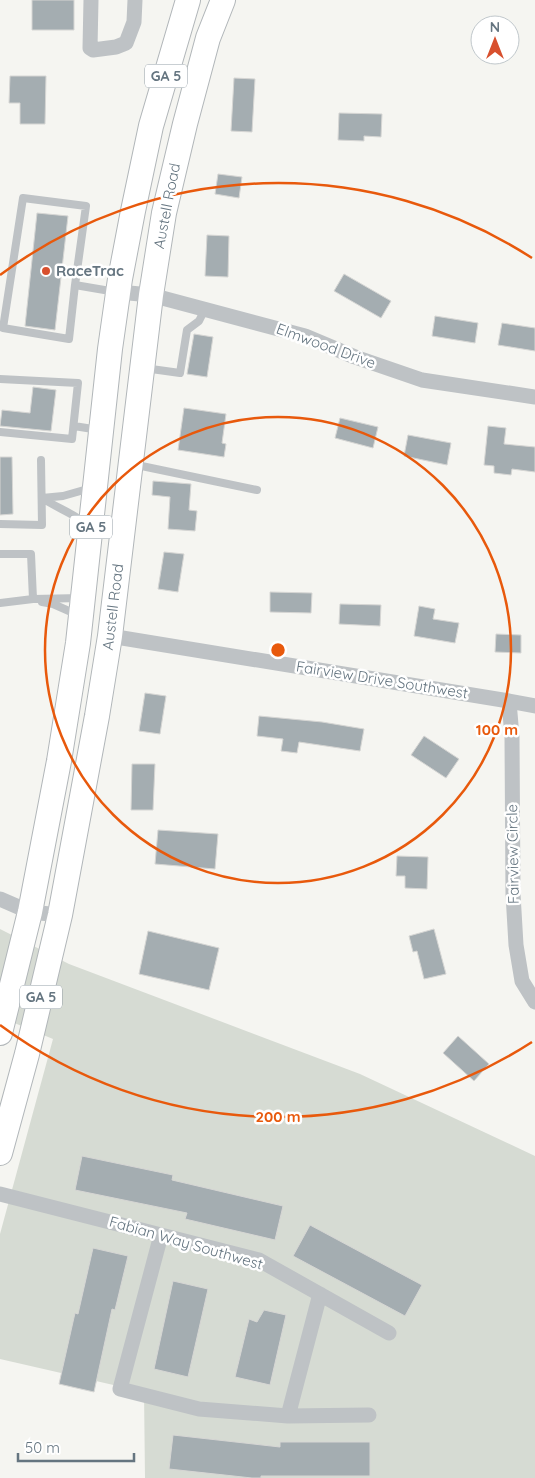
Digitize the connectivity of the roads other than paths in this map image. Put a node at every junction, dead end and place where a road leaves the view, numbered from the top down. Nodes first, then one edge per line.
1 (91, 0) edge
2 (135, 0) edge
3 (188, 0) edge
4 (223, 0) edge
5 (75, 284) junction
6 (118, 292) junction
7 (151, 295) junction
8 (205, 309) junction
9 (142, 367) junction
10 (0, 379) edge
11 (535, 398) edge
12 (74, 426) junction
13 (101, 430) junction
14 (0, 432) edge
15 (41, 460) dead end
16 (130, 463) junction
17 (95, 486) junction
18 (257, 490) dead end
19 (42, 498) junction
20 (0, 524) edge
21 (91, 528) junction
22 (0, 554) edge
23 (33, 599) junction
24 (0, 603) edge
25 (82, 607) junction
26 (110, 636) junction
27 (509, 701) junction
28 (535, 706) edge
29 (0, 899) edge
30 (60, 915) junction
31 (28, 920) junction
32 (535, 1002) edge
33 (0, 1033) edge
34 (0, 1153) edge
35 (0, 1194) edge
36 (161, 1235) junction
37 (320, 1294) junction
38 (389, 1332) dead end
39 (369, 1415) dead end
40 (288, 1416) junction

1 - 2 street
3 - 6 main road, Austell Road / GA 5
4 - 7 main road, Austell Road / GA 5
5 - 5 lane
5 - 6 lane
6 - 7 street, Elmwood Drive
6 - 13 main road, Austell Road / GA 5
7 - 8 street, Elmwood Drive
7 - 9 main road, Austell Road / GA 5
8 - 9 lane
8 - 11 street, Elmwood Drive
9 - 16 main road, Austell Road / GA 5
10 - 12 lane
12 - 13 lane
12 - 14 lane
13 - 17 main road, Austell Road / GA 5
15 - 19 lane
16 - 18 lane
16 - 26 main road, Austell Road / GA 5
17 - 19 lane
17 - 21 main road, Austell Road / GA 5
19 - 20 lane
19 - 21 lane
21 - 25 main road, Austell Road / GA 5
22 - 23 lane
23 - 24 lane
23 - 25 lane
23 - 25 lane
25 - 31 main road, Austell Road / GA 5
26 - 27 street, Fairview Drive Southwest
26 - 30 main road, Austell Road / GA 5
27 - 28 street, Fairview Drive Southwest
27 - 32 street, Fairview Circle
29 - 31 street
30 - 31 street
30 - 34 main road, Austell Road / GA 5
31 - 33 main road, Austell Road / GA 5
35 - 36 street, Fabian Way Southwest
36 - 37 street, Fabian Way Southwest
36 - 40 street
37 - 38 street, Fabian Way Southwest
37 - 40 street
39 - 40 street

